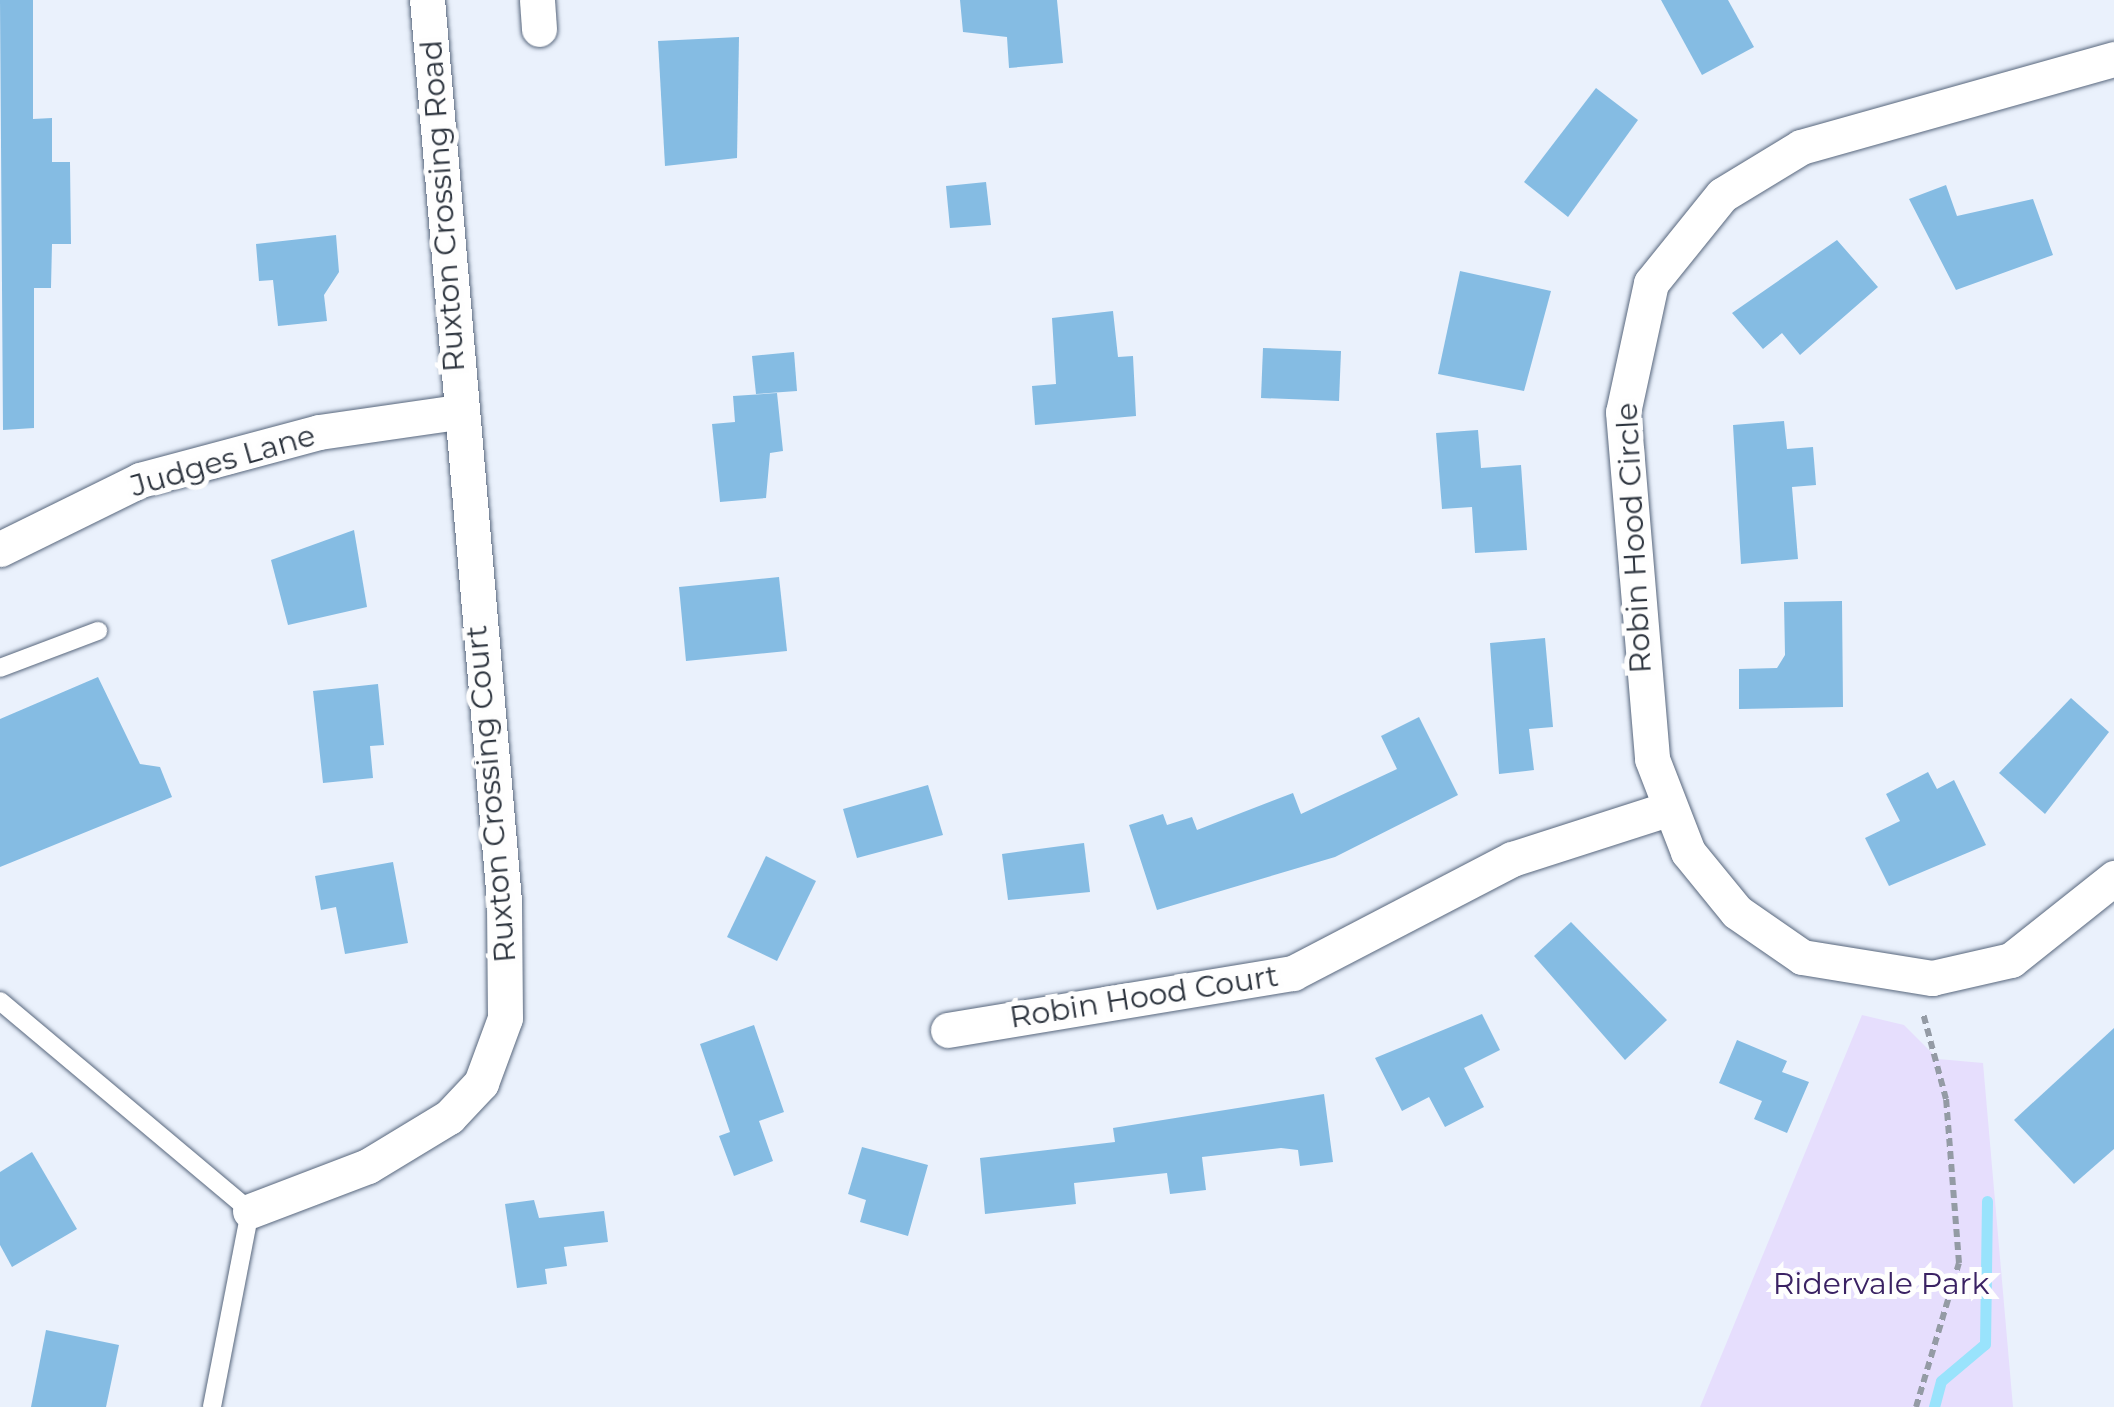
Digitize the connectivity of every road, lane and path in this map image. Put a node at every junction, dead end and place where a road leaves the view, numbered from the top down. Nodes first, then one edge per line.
1 (427, 0) edge
2 (2114, 59) edge
3 (458, 412) junction
4 (0, 549) edge
5 (98, 632) dead end
6 (0, 668) edge
7 (1666, 810) junction
8 (2114, 878) edge
9 (1932, 978) junction
10 (0, 1001) edge
11 (948, 1030) dead end
12 (250, 1211) junction
13 (212, 1407) edge
14 (1916, 1407) edge

1 - 3 street, Ruxton Crossing Road
2 - 7 street, Robin Hood Circle
3 - 4 street, Judges Lane
3 - 12 street, Ruxton Crossing Court
5 - 6 lane
7 - 9 street, Robin Hood Circle
7 - 11 street, Robin Hood Court
8 - 9 street, Robin Hood Circle
9 - 14 path
10 - 12 lane
12 - 13 lane

